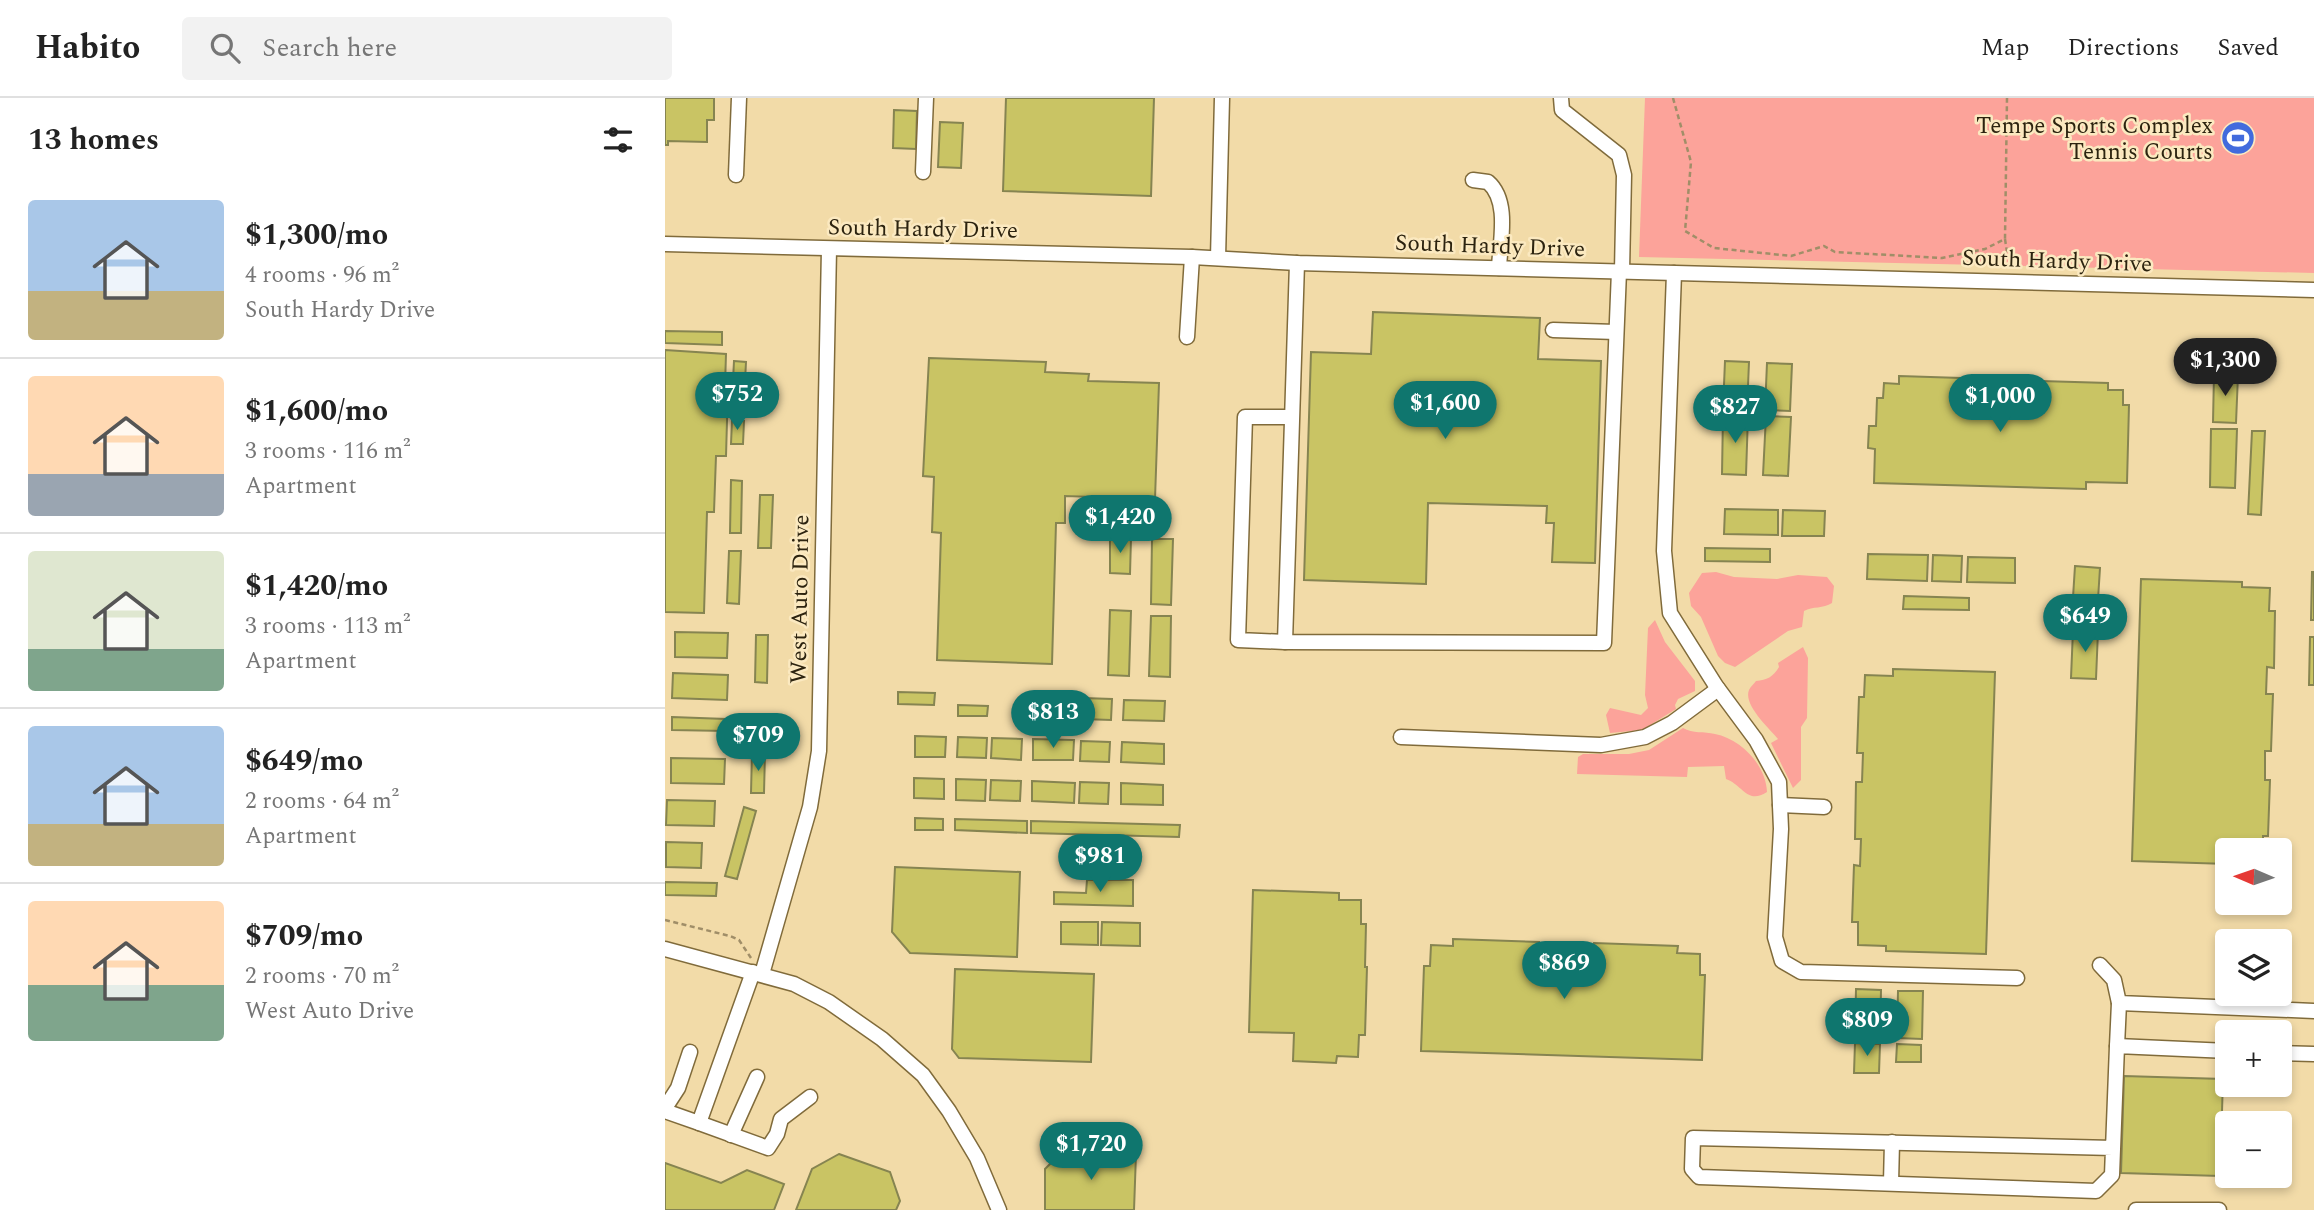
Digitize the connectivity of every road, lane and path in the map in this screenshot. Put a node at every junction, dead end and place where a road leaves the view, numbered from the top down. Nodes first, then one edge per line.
1 (739, 98) edge
2 (926, 98) edge
3 (1222, 98) edge
4 (1561, 98) edge
5 (1673, 98) edge
6 (2007, 98) edge
7 (923, 172) dead end
8 (736, 175) dead end
9 (1473, 180) dead end
10 (2005, 239) junction
11 (665, 244) edge
12 (829, 248) junction
13 (1192, 257) junction
14 (2013, 257) dead end
15 (1218, 258) junction
16 (1297, 262) junction
17 (1499, 268) junction
18 (1620, 271) junction
19 (1674, 273) junction
20 (2314, 290) edge
21 (1553, 330) dead end
22 (1616, 332) junction
23 (1187, 337) dead end
24 (1291, 417) junction
25 (1285, 642) junction
26 (1718, 689) junction
27 (1401, 737) dead end
28 (1780, 805) junction
29 (1824, 807) dead end
30 (665, 920) edge
31 (744, 948) dead end
32 (665, 949) edge
33 (2100, 965) dead end
34 (758, 973) junction
35 (2017, 978) dead end
36 (2119, 1003) junction
37 (2314, 1011) edge
38 (2117, 1046) junction
39 (2215, 1050) edge
40 (690, 1052) dead end
41 (2292, 1053) edge
42 (2314, 1054) edge
43 (757, 1077) dead end
44 (810, 1097) dead end
45 (665, 1110) edge
46 (699, 1123) junction
47 (731, 1135) junction
48 (1892, 1142) junction
49 (2113, 1148) junction
50 (1891, 1183) junction
51 (999, 1210) edge
52 (2136, 1210) edge
53 (2219, 1210) edge

1 - 8 street
2 - 7 street
3 - 15 street
4 - 18 street
5 - 10 path
6 - 10 path
9 - 17 street
10 - 14 path
11 - 12 street, South Hardy Drive
12 - 13 street, South Hardy Drive
12 - 34 street, West Auto Drive
13 - 15 street, South Hardy Drive
13 - 23 street
15 - 16 street, South Hardy Drive
16 - 17 street, South Hardy Drive
16 - 24 street
17 - 18 street, South Hardy Drive
18 - 19 street, South Hardy Drive
18 - 22 street
19 - 20 street, South Hardy Drive
19 - 26 street
21 - 22 street
22 - 25 street
24 - 25 street
24 - 25 street
26 - 27 street
26 - 28 street
28 - 29 street
28 - 35 street
30 - 31 path
32 - 34 street
33 - 36 street
34 - 46 street, West Auto Drive
34 - 51 street
36 - 37 street
36 - 38 street
38 - 39 street
38 - 49 street
40 - 45 street
41 - 42 street
43 - 47 street
44 - 47 street
45 - 46 street
46 - 47 street
48 - 49 street
48 - 50 street
48 - 50 street
49 - 50 street
52 - 53 street

